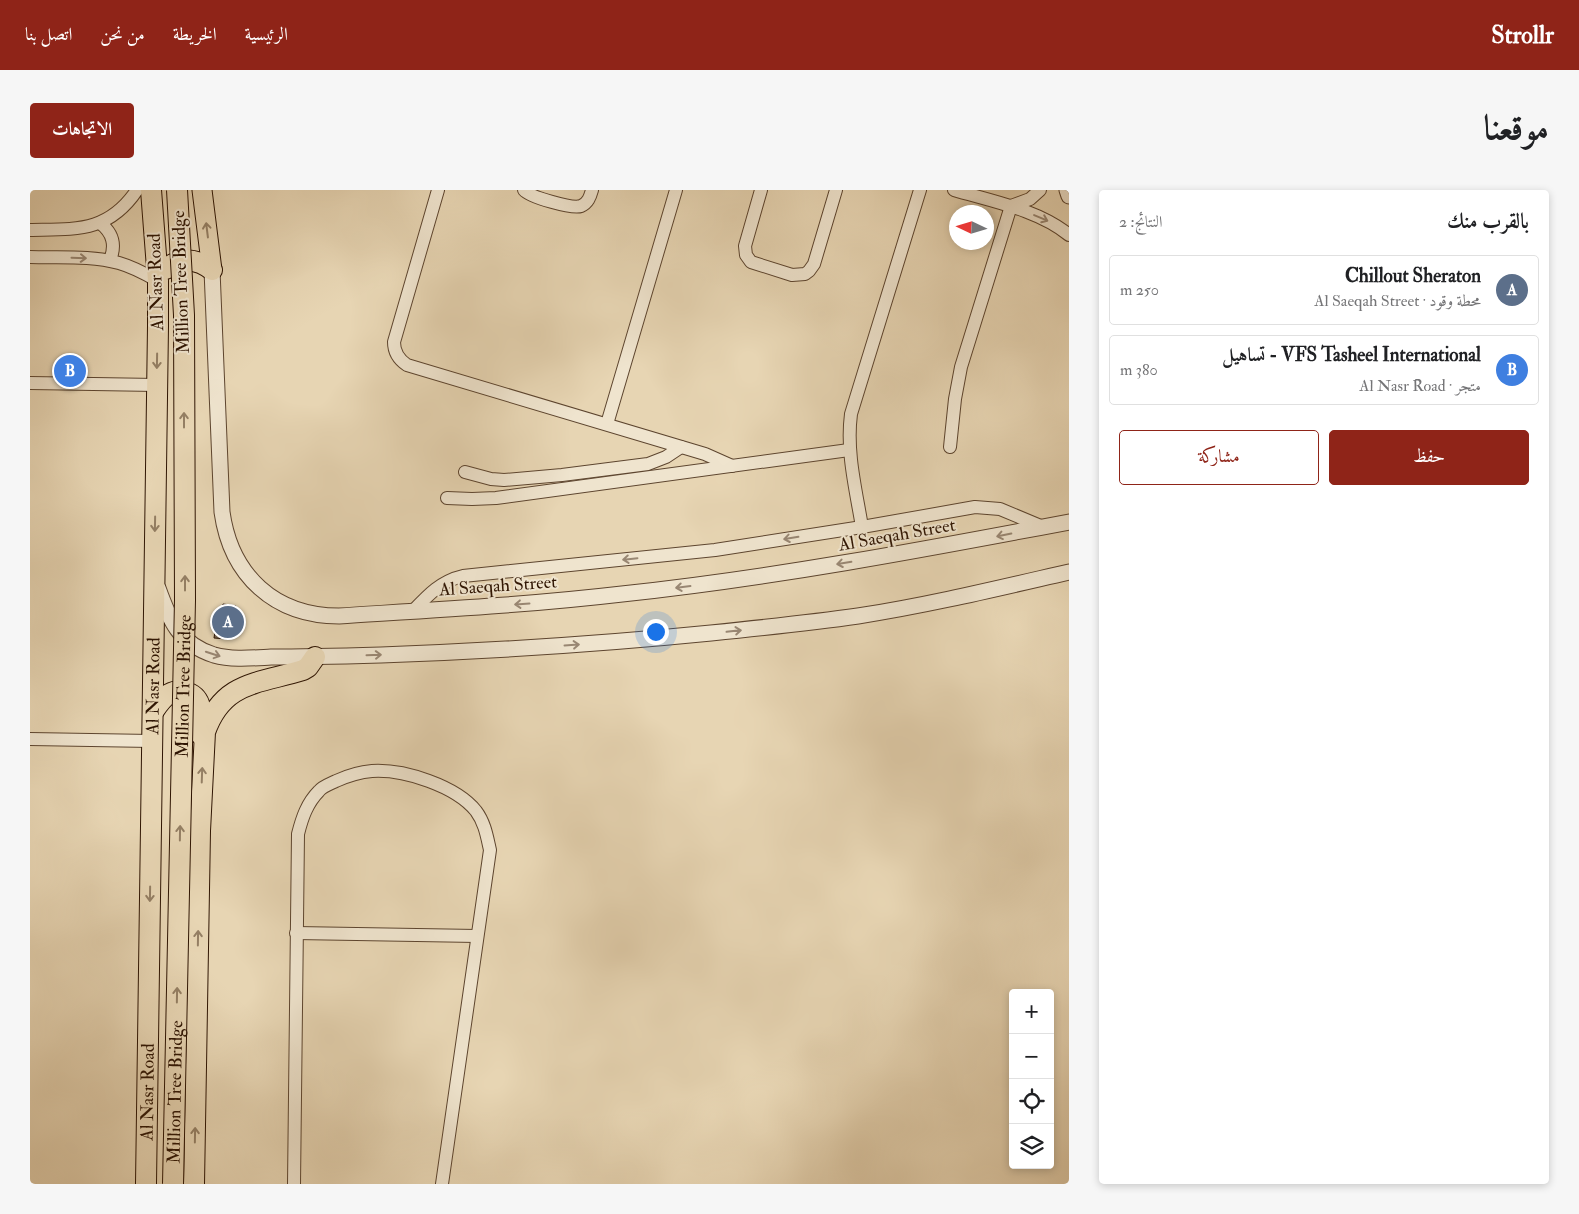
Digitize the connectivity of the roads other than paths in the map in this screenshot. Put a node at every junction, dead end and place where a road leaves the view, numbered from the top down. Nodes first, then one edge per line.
1 (137, 190) edge
2 (151, 190) edge
3 (178, 190) edge
4 (202, 190) edge
5 (438, 190) edge
6 (524, 190) edge
7 (592, 190) edge
8 (676, 190) edge
9 (761, 190) edge
10 (836, 190) edge
11 (920, 190) edge
12 (954, 190) edge
13 (1040, 190) edge
14 (1067, 190) edge
15 (1069, 196) edge
16 (1010, 206) junction
17 (100, 223) junction
18 (30, 230) edge
19 (1069, 235) edge
20 (30, 257) edge
21 (110, 260) junction
22 (212, 270) junction
23 (158, 281) junction
24 (30, 383) edge
25 (157, 385) junction
26 (607, 424) junction
27 (682, 447) junction
28 (950, 447) dead end
29 (849, 450) junction
30 (732, 466) junction
31 (465, 472) dead end
32 (447, 498) dead end
33 (1069, 522) edge
34 (862, 527) junction
35 (1043, 527) junction
36 (1069, 572) edge
37 (154, 578) junction
38 (413, 611) junction
39 (315, 657) junction
40 (153, 712) junction
41 (30, 739) edge
42 (152, 741) junction
43 (203, 746) junction
44 (296, 933) junction
45 (477, 936) junction
46 (146, 1184) edge
47 (173, 1184) edge
48 (194, 1184) edge
49 (294, 1184) edge
50 (442, 1184) edge

1 - 17 street
2 - 23 highway, Al Nasr Road
47 -> 3 highway, Million Tree Bridge, bridge
22 -> 4 main road
5 - 26 street
6 - 7 street
8 - 26 street
9 - 10 street
11 - 29 street
12 - 16 street
13 - 16 street
14 - 15 street
16 -> 19 street
16 - 28 street
17 - 18 street
17 - 21 street
20 -> 21 street
21 - 23 street
22 - 23 highway
22 - 38 street, Al Saeqah Street
23 -> 25 highway, Al Nasr Road
24 - 25 street
25 -> 37 highway, Al Nasr Road
26 - 27 street
27 - 30 street
27 - 31 street
29 - 30 street
29 - 34 street
30 - 32 street
33 - 35 street, Al Saeqah Street
34 - 35 street
34 -> 38 street
35 -> 38 street, Al Saeqah Street
39 -> 36 street
37 -> 39 street
37 - 40 highway, Al Nasr Road
39 - 43 highway
40 - 42 highway, Al Nasr Road
40 - 43 highway
41 - 42 street
42 -> 46 highway, Al Nasr Road
48 -> 43 highway
44 - 45 street
44 - 45 street
44 - 49 street
45 - 50 street

